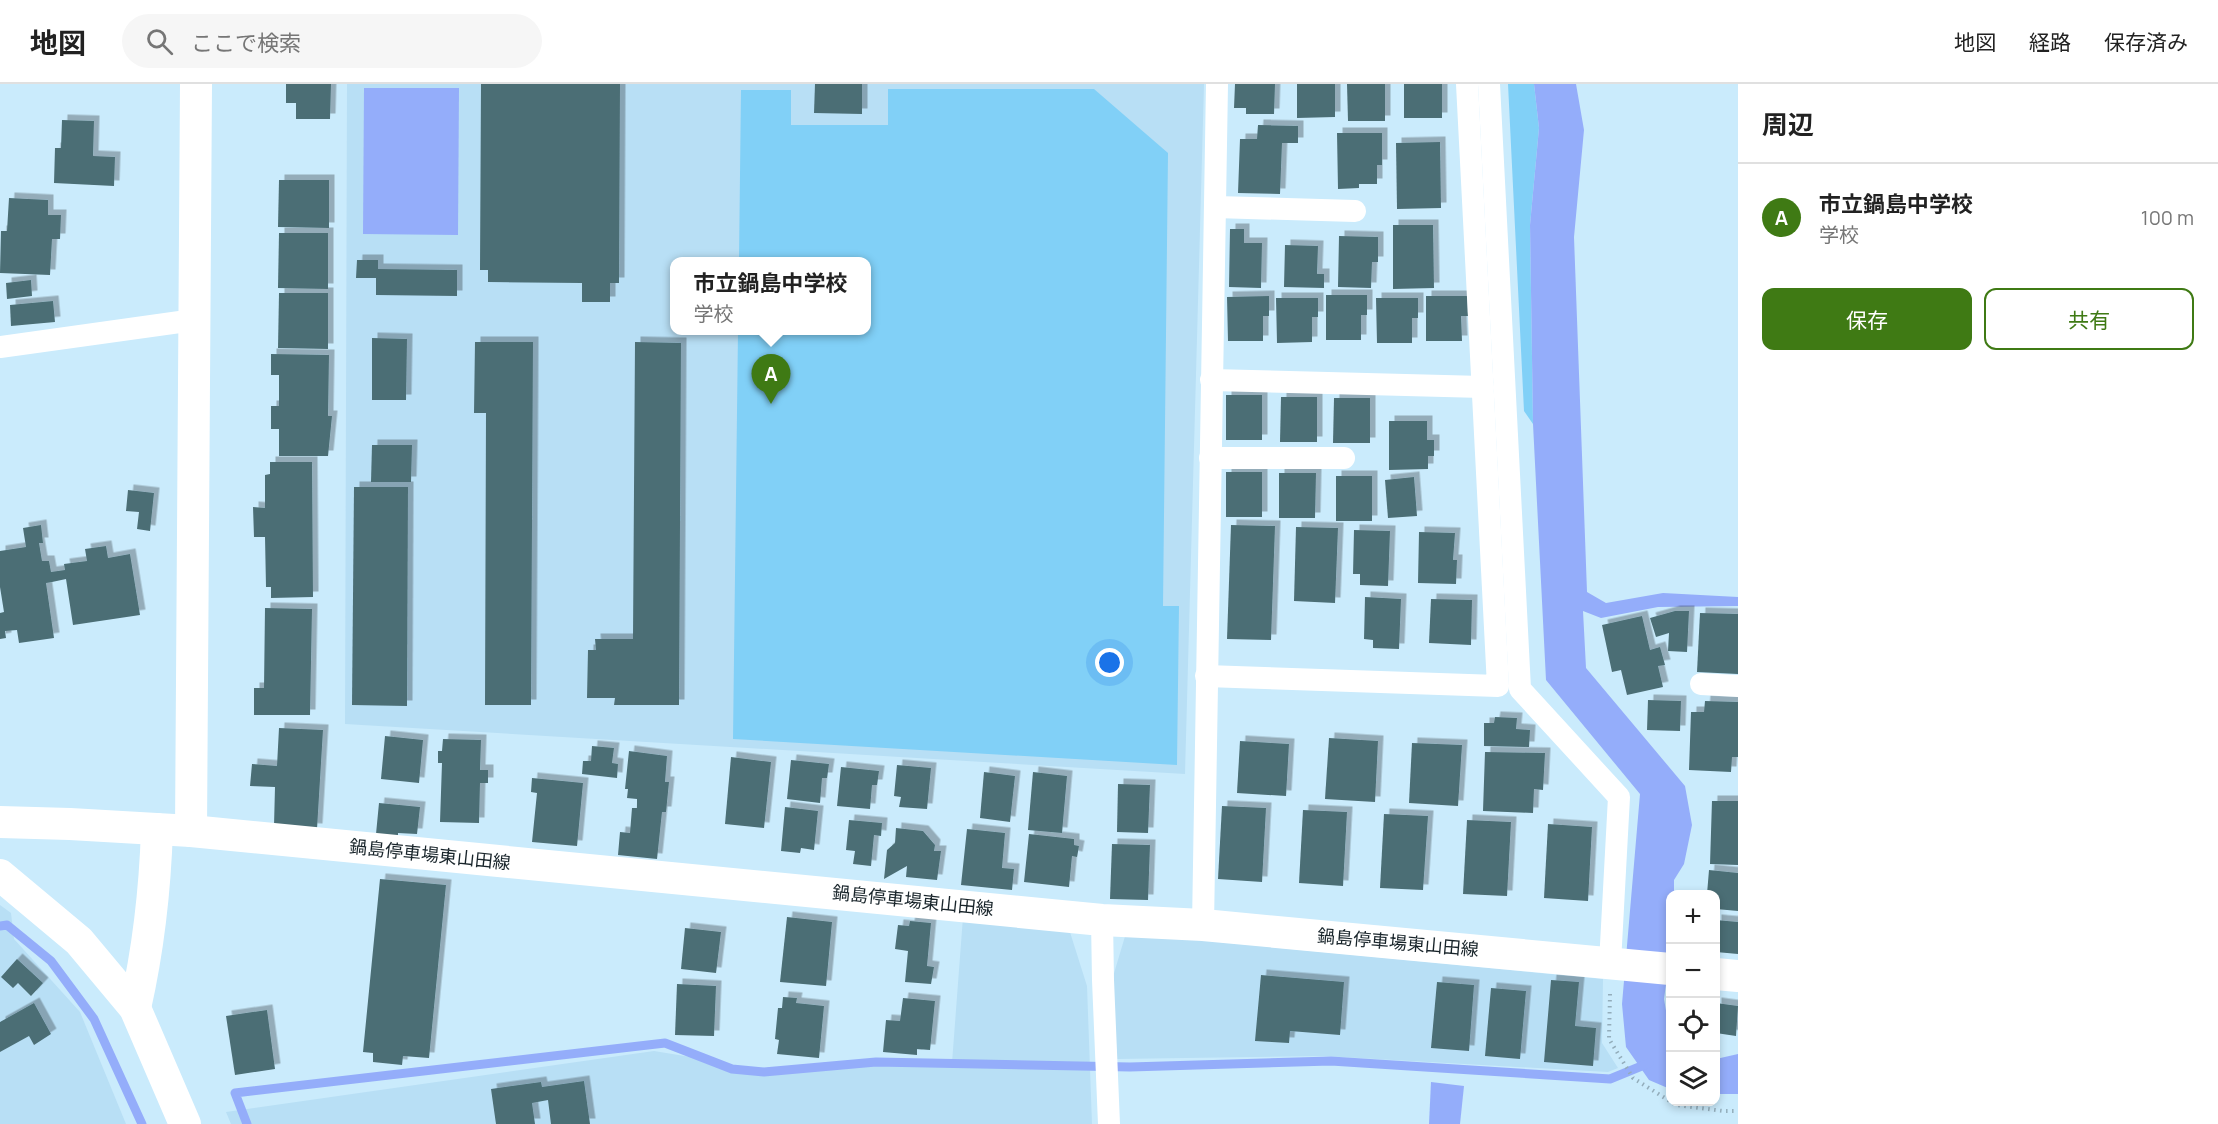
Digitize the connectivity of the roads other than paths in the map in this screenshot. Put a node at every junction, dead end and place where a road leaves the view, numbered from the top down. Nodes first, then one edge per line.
1 (196, 84) edge
2 (1217, 84) edge
3 (1467, 84) edge
4 (1490, 84) edge
5 (1215, 207) junction
6 (1355, 211) dead end
7 (194, 320) junction
8 (0, 347) edge
9 (1211, 381) junction
10 (1483, 387) junction
11 (1210, 458) junction
12 (1344, 458) dead end
13 (1206, 676) junction
14 (1701, 684) dead end
15 (1738, 686) edge
16 (0, 822) edge
17 (157, 829) junction
18 (191, 831) junction
19 (0, 875) edge
20 (1102, 920) junction
21 (1203, 925) junction
22 (1615, 964) junction
23 (1666, 969) edge
24 (1720, 974) edge
25 (1738, 976) edge
26 (135, 1008) junction
27 (184, 1124) edge
28 (1109, 1124) edge

1 - 7 main road
2 - 5 street
3 - 10 street
4 - 22 street
5 - 6 street
5 - 9 street
7 - 8 street
7 - 18 main road
9 - 10 street
9 - 11 street
10 - 13 street
11 - 12 street
11 - 13 street
13 - 21 street
14 - 15 street
16 - 17 main road, 鍋島停車場東山田線
17 - 18 main road, 鍋島停車場東山田線
17 - 26 main road
18 - 20 main road, 鍋島停車場東山田線
19 - 26 main road
20 - 21 main road, 鍋島停車場東山田線
20 - 28 street
21 - 22 main road, 鍋島停車場東山田線
22 - 23 main road, 鍋島停車場東山田線
24 - 25 main road
26 - 27 main road

